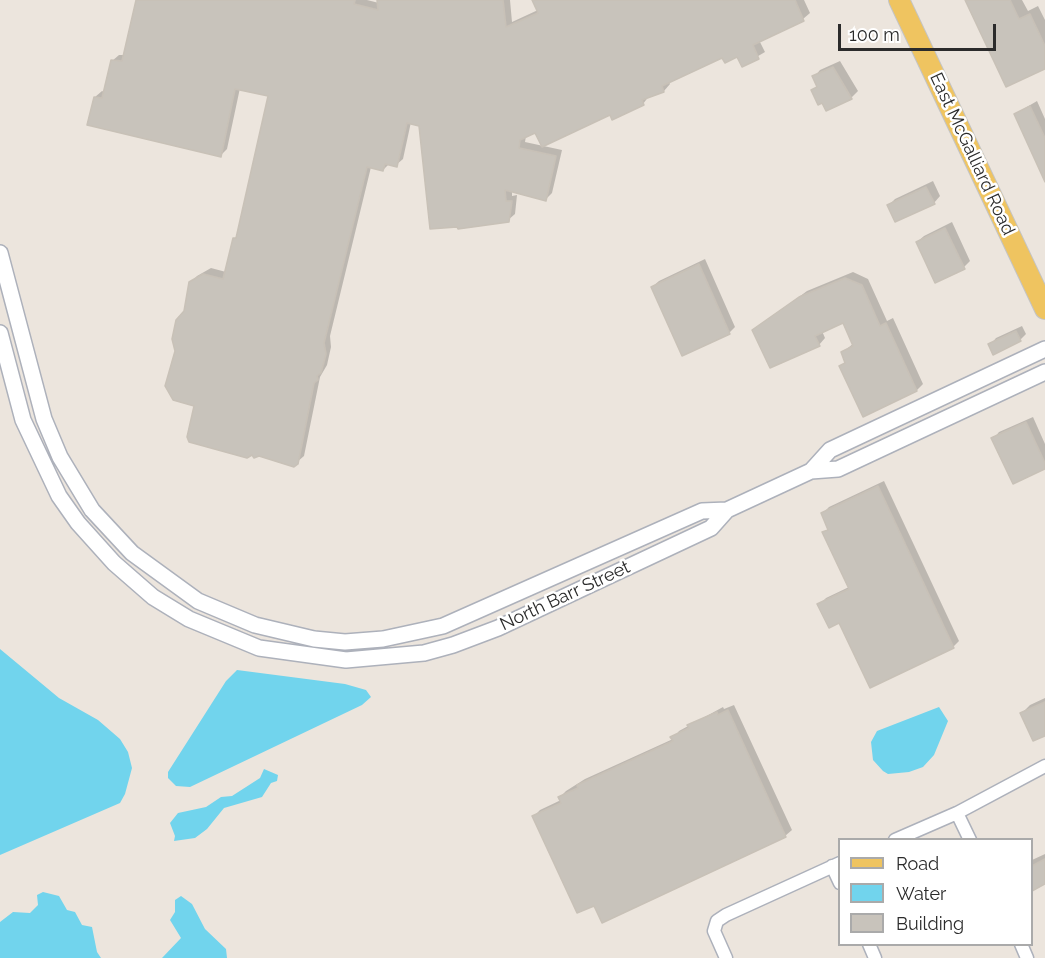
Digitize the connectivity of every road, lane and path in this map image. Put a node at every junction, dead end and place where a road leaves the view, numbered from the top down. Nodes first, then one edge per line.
1 (899, 0) edge
2 (0, 254) edge
3 (1045, 309) edge
4 (0, 333) edge
5 (1045, 350) edge
6 (1045, 372) edge
7 (811, 471) junction
8 (727, 510) junction
9 (1045, 766) edge
10 (957, 813) junction
11 (900, 838) edge
12 (969, 838) edge
13 (836, 865) edge
14 (726, 958) edge

1 - 3 main road, East McGalliard Road
2 - 8 street, North Barr Street
4 - 8 street, North Barr Street
5 - 7 street, North Barr Street
6 - 7 street, North Barr Street
7 - 8 street, North Barr Street
9 - 10 street
10 - 11 street
10 - 12 street
13 - 14 street

